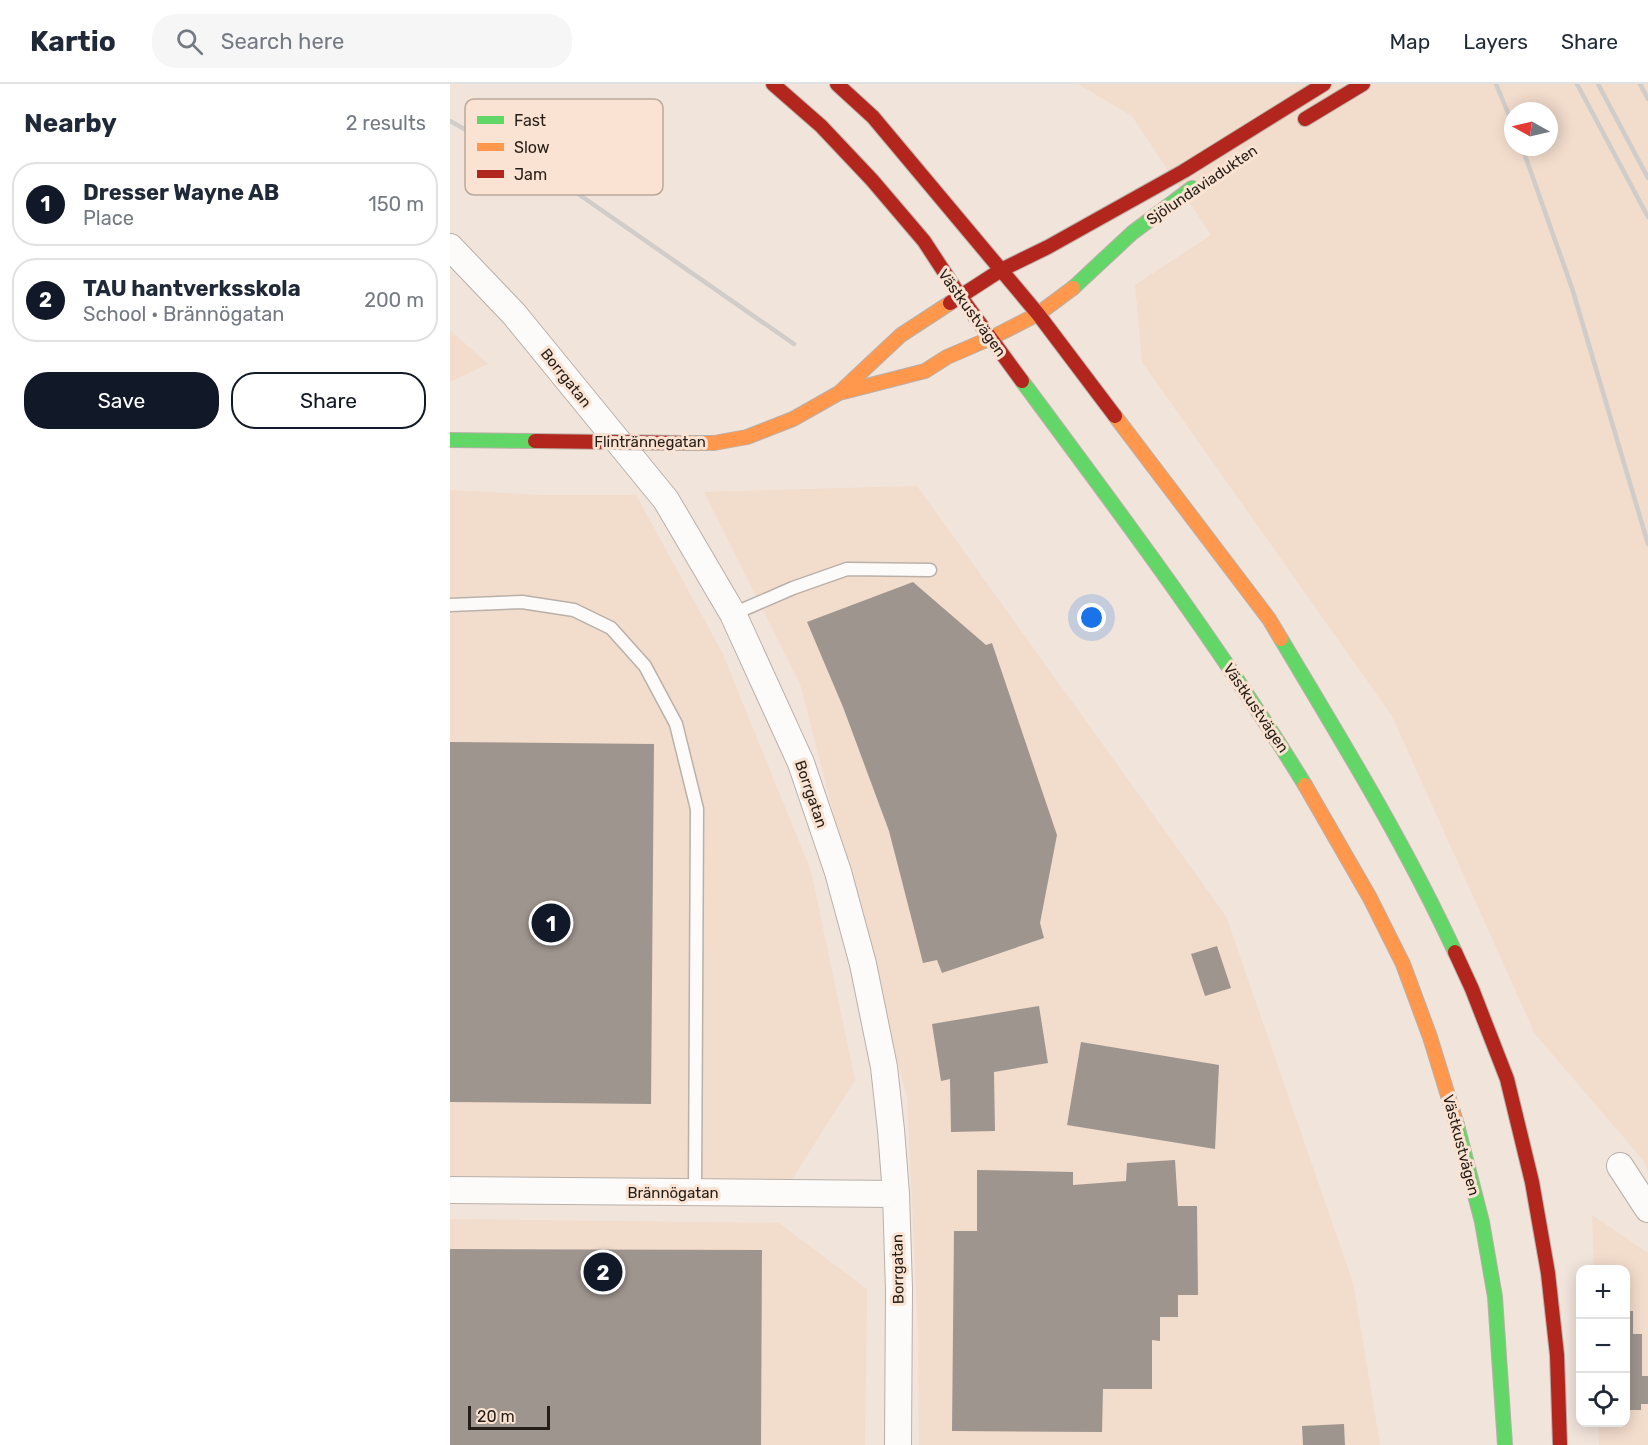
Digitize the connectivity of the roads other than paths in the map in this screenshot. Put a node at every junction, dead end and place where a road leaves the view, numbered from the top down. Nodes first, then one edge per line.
1 (773, 84) edge
2 (837, 84) edge
3 (1324, 84) edge
4 (1363, 84) edge
5 (1293, 127) dead end
6 (1202, 182) dead end
7 (450, 247) edge
8 (1001, 270) junction
9 (960, 296) junction
10 (1038, 314) junction
11 (991, 338) junction
12 (839, 393) junction
13 (450, 440) edge
14 (930, 570) dead end
15 (450, 605) edge
16 (733, 614) junction
17 (1620, 1166) dead end
18 (450, 1190) edge
19 (694, 1193) junction
20 (896, 1194) junction
21 (1648, 1209) edge
22 (898, 1445) edge
23 (1504, 1445) edge
24 (1560, 1445) edge

1 - 9 main road, Västkustvägen
2 - 8 main road
3 - 8 main road, Sjölundaviadukten
4 - 5 main road
6 - 10 main road, Sjölundaviadukten
7 - 16 street, Borrgatan
8 - 9 main road, Sjölundaviadukten
8 - 10 main road
9 - 11 main road, Västkustvägen
9 - 12 main road, Flintrännegatan
10 - 11 main road, Sjölundaviadukten
10 - 24 main road
11 - 12 main road, Flintrännegatan
11 - 23 main road, Västkustvägen
12 - 13 main road, Flintrännegatan, bridge
14 - 16 lane
15 - 19 lane
16 - 20 street, Borrgatan
17 - 21 street
18 - 19 street, Brännögatan
19 - 20 street, Brännögatan
20 - 22 street, Borrgatan

